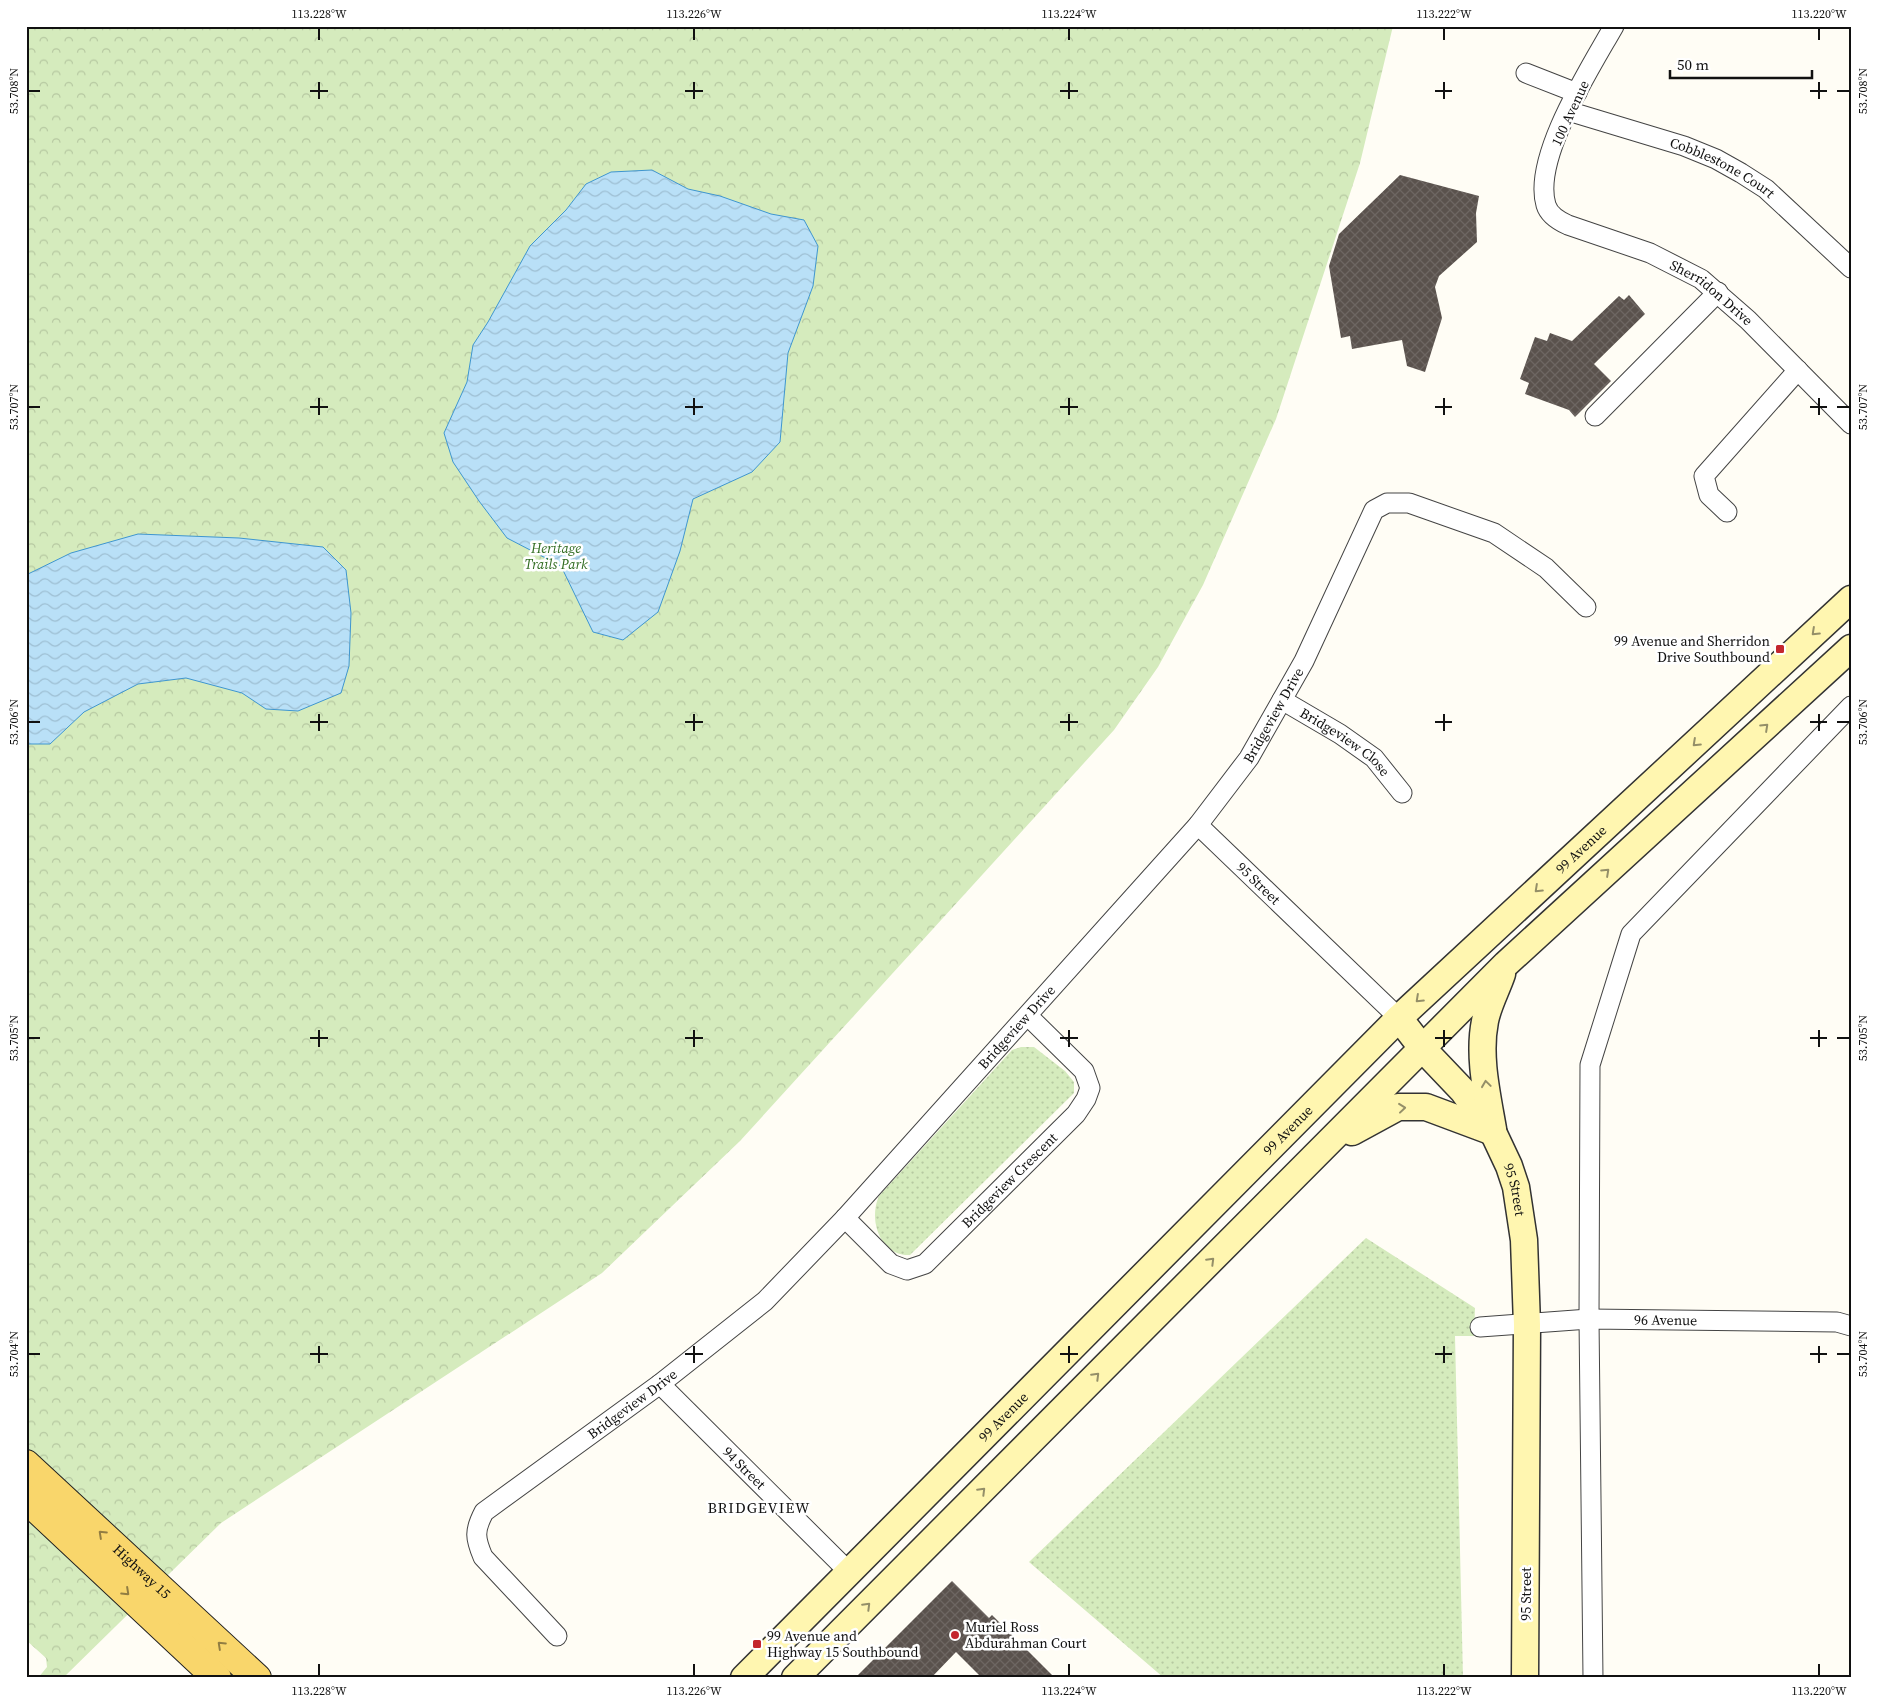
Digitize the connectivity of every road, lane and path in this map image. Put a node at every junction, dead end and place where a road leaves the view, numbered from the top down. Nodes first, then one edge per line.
1 (1614, 26) edge
2 (1526, 73) dead end
3 (1577, 93) junction
4 (1568, 111) junction
5 (1546, 205) joint
6 (1851, 268) edge
7 (1718, 292) junction
8 (1798, 370) junction
9 (1595, 416) dead end
10 (1851, 424) edge
11 (1727, 512) dead end
12 (1851, 599) edge
13 (1586, 607) dead end
14 (1851, 648) edge
15 (1282, 700) junction
16 (1851, 706) edge
17 (1402, 793) dead end
18 (1198, 826) junction
19 (1506, 964) junction
20 (1028, 1016) junction
21 (1399, 1018) junction
22 (1423, 1049) junction
23 (1493, 1132) junction
24 (1328, 1145) junction
25 (845, 1218) junction
26 (1589, 1319) junction
27 (1527, 1325) junction
28 (1851, 1326) edge
29 (1480, 1327) dead end
30 (660, 1384) junction
31 (26, 1464) edge
32 (26, 1499) edge
33 (849, 1572) junction
34 (557, 1636) dead end
35 (217, 1678) edge
36 (257, 1678) edge
37 (744, 1678) edge
38 (795, 1678) edge
39 (1525, 1678) edge
40 (1593, 1678) edge

1 - 3 street, 100 Avenue
2 - 3 street
3 - 4 street, 100 Avenue
4 - 5 street, 100 Avenue
4 - 6 street, Cobblestone Court
5 - 7 street, Sherridon Drive
7 - 8 street, Sherridon Drive
7 - 9 street
8 - 10 street, Sherridon Drive
8 - 11 street
12 -> 21 main road, 99 Avenue
13 - 15 street, Bridgeview Drive
19 -> 14 main road
15 - 17 street, Bridgeview Close
15 - 18 street, Bridgeview Drive
16 - 26 street
18 - 20 street, Bridgeview Drive
18 - 21 street, 95 Street
19 - 22 main road
23 -> 19 main road
20 - 25 street, Bridgeview Drive
20 - 25 street, Bridgeview Crescent
21 - 22 main road, 95 Street
21 - 33 main road, 99 Avenue
22 - 23 main road, 95 Street
22 - 24 main road
24 -> 23 main road
23 - 27 main road, 95 Street
38 -> 24 main road
25 - 30 street, Bridgeview Drive
26 - 27 street, 96 Avenue
26 - 28 street, 96 Avenue
26 - 40 street
27 - 29 street, 96 Avenue
27 - 39 main road, 95 Street
30 - 33 street, 94 Street
30 - 34 street, Bridgeview Drive
36 -> 31 main road, Highway 15
32 -> 35 main road, Highway 15
33 - 37 main road, 99 Avenue

